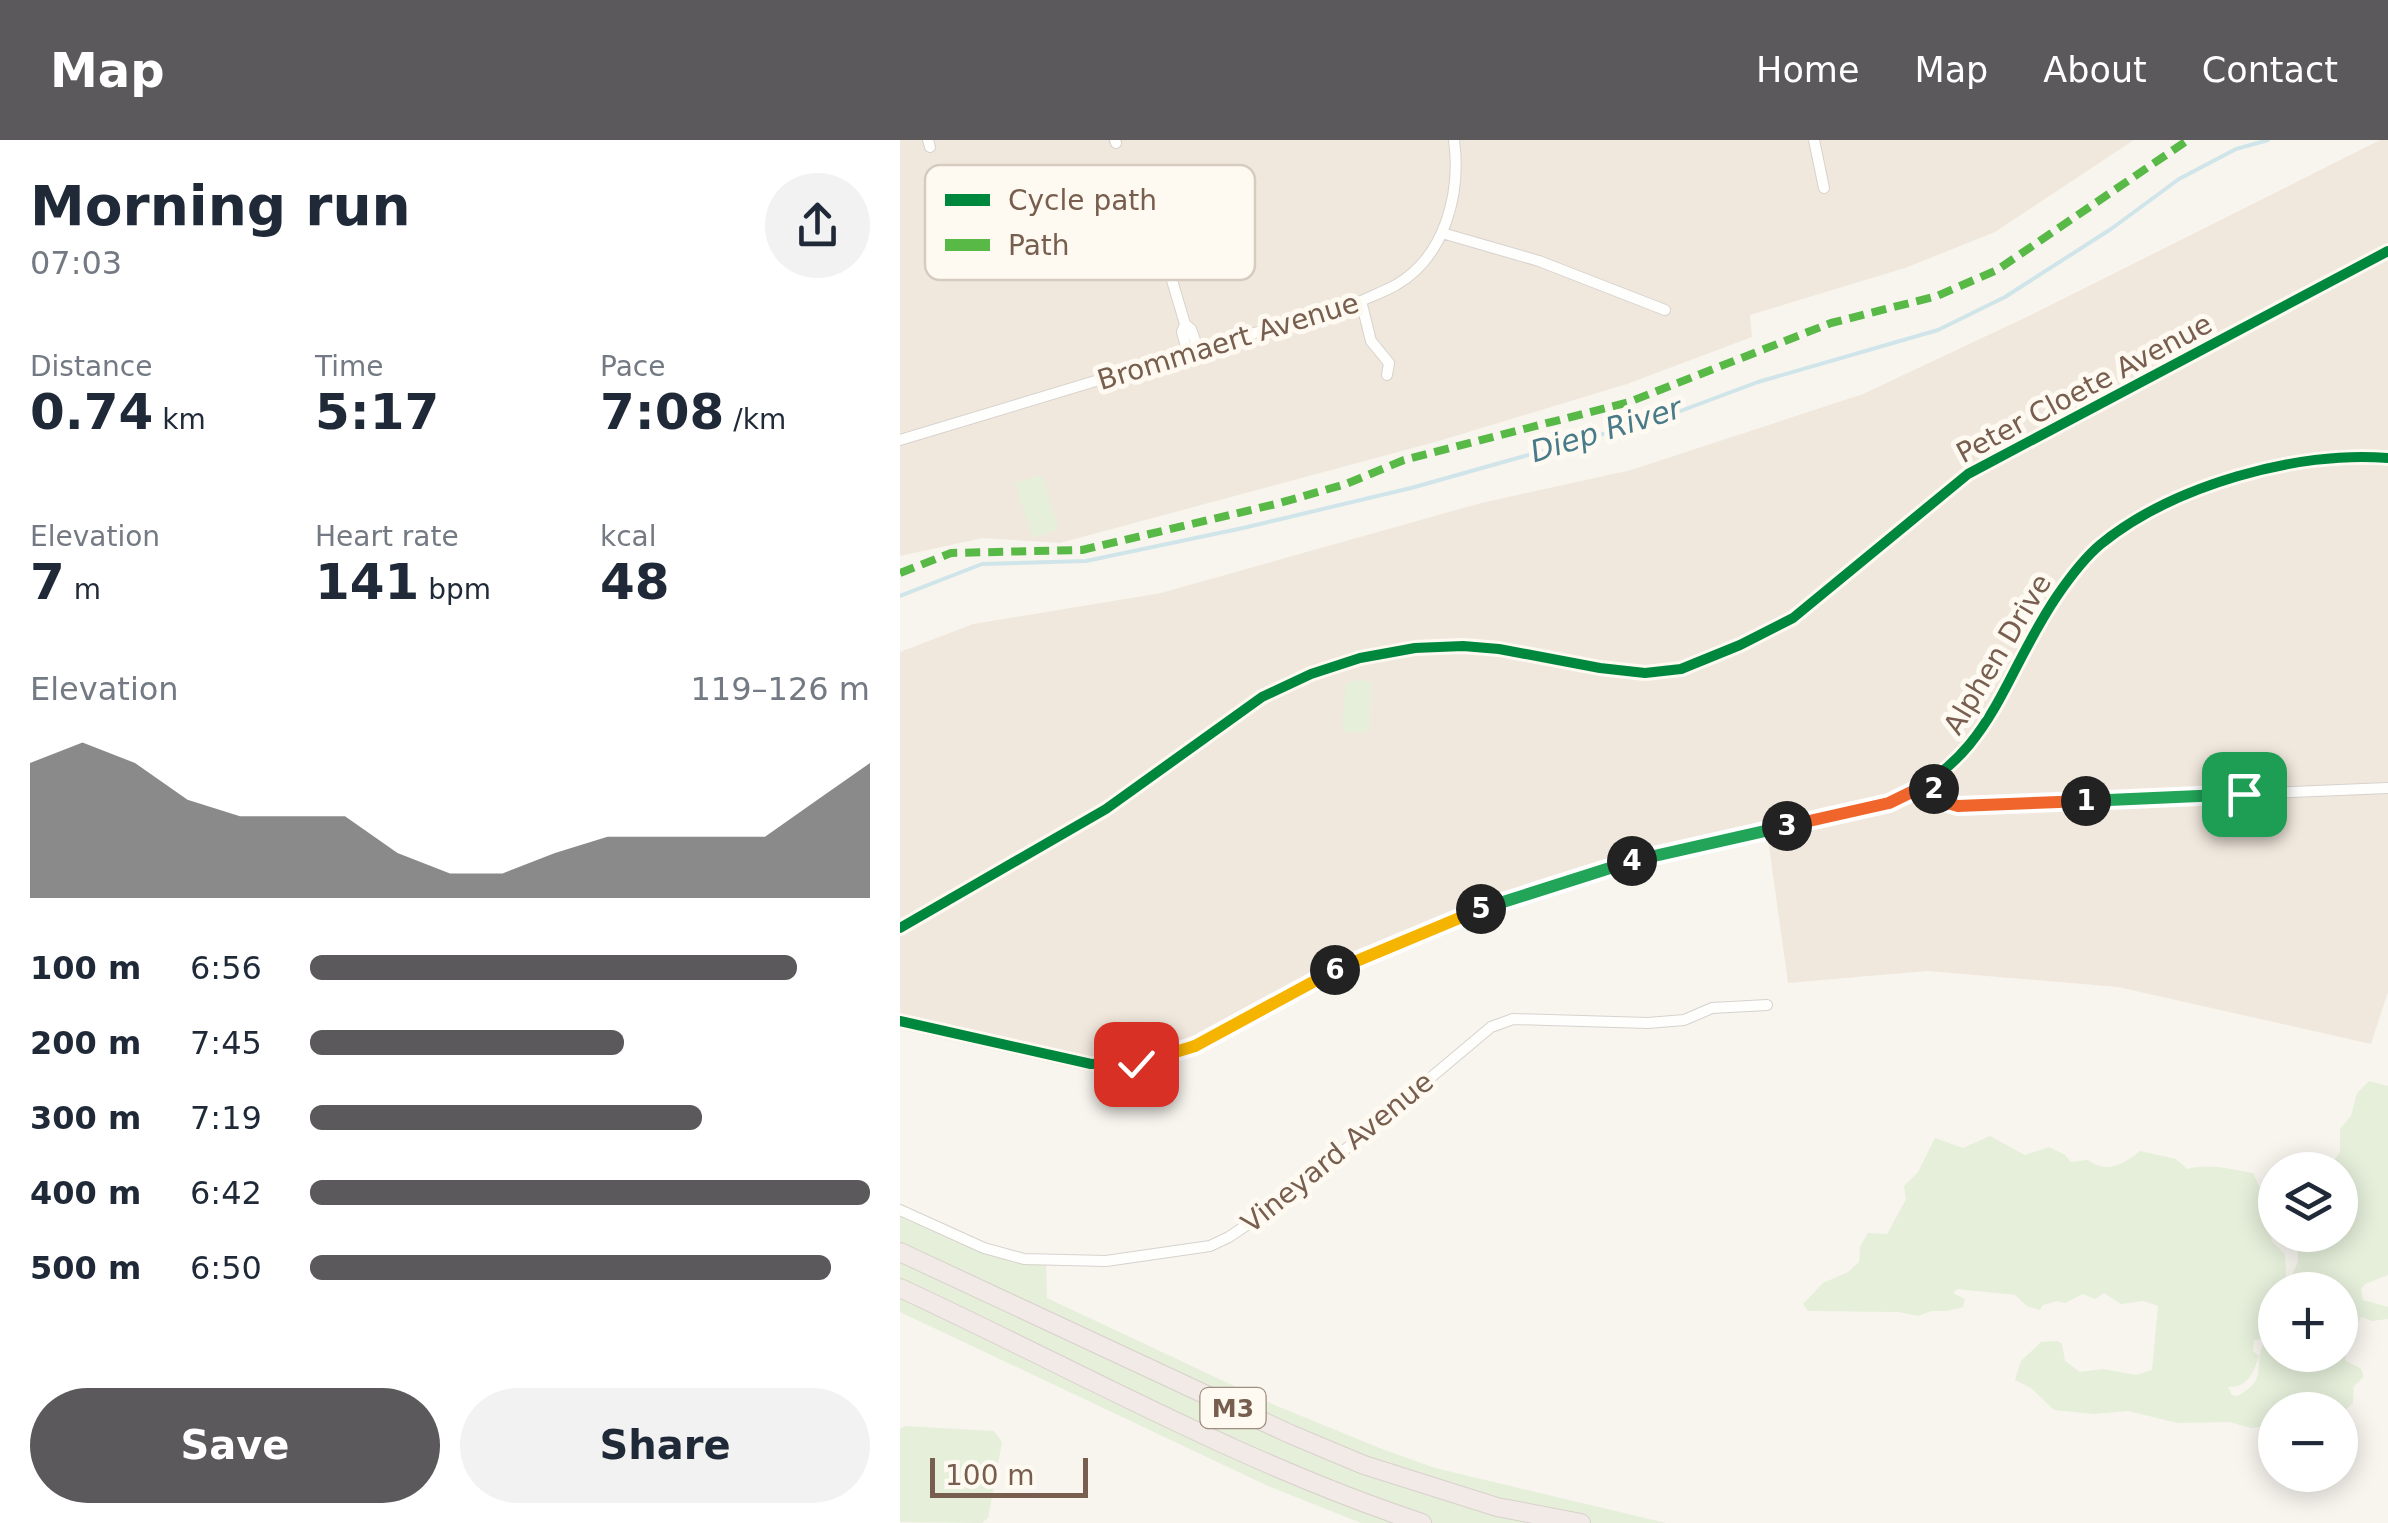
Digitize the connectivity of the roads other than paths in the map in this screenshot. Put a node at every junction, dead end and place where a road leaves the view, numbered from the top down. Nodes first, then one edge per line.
1 (1454, 140) edge
2 (1814, 140) edge
3 (1824, 188) dead end
4 (1442, 233) junction
5 (2388, 251) edge
6 (1172, 280) edge
7 (1361, 301) junction
8 (1665, 310) dead end
9 (1193, 353) junction
10 (1387, 375) dead end
11 (900, 423) edge
12 (904, 438) edge
13 (2388, 458) edge
14 (1930, 783) junction
15 (2387, 788) edge
16 (900, 928) edge
17 (1767, 1004) dead end
18 (900, 1021) edge
19 (900, 1210) edge
20 (900, 1252) edge
21 (900, 1288) edge
22 (1422, 1523) edge
23 (1581, 1523) edge

1 - 4 street, Brommaert Avenue
2 - 3 street
4 - 7 street, Brommaert Avenue
4 - 8 street
5 - 16 street, Peter Cloete Avenue
6 - 9 street
7 - 9 street, Brommaert Avenue
7 - 10 street
9 - 12 street, Brommaert Avenue
11 - 12 street
13 - 14 street, Alphen Drive
14 - 15 street
14 - 18 street, Alphen Drive
17 - 19 street, Vineyard Avenue
20 - 23 highway, M3
21 - 22 highway, M3

